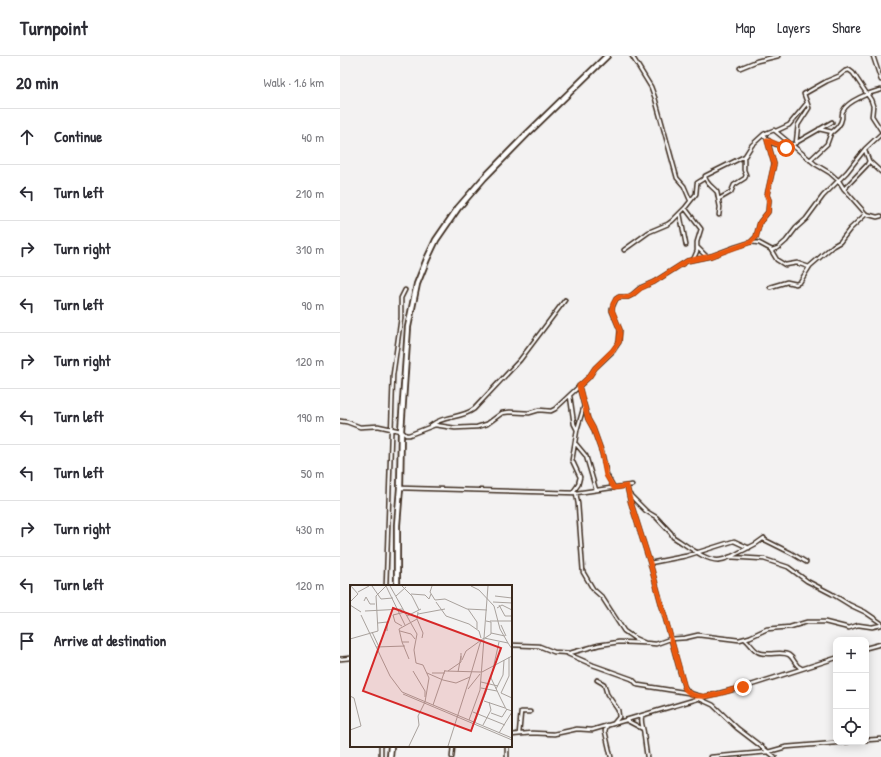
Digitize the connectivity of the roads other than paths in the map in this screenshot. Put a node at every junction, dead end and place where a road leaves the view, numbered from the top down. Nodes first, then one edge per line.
1 (607, 56) edge
2 (632, 56) edge
3 (778, 56) edge
4 (873, 56) edge
5 (740, 68) dead end
6 (881, 80) edge
7 (881, 90) edge
8 (866, 94) junction
9 (807, 103) junction
10 (832, 122) dead end
11 (819, 129) junction
12 (881, 130) edge
13 (776, 132) junction
14 (832, 132) junction
15 (764, 134) junction
16 (881, 134) edge
17 (767, 140) junction
18 (796, 143) junction
19 (793, 145) junction
20 (865, 150) junction
21 (744, 157) junction
22 (810, 160) junction
23 (870, 161) junction
24 (881, 172) edge
25 (705, 178) junction
26 (839, 181) junction
27 (844, 189) junction
28 (719, 199) junction
29 (690, 200) junction
30 (685, 208) junction
31 (680, 214) junction
32 (866, 214) junction
33 (720, 215) dead end
34 (881, 216) edge
35 (751, 242) junction
36 (686, 245) dead end
37 (697, 247) junction
38 (770, 249) junction
39 (624, 250) dead end
40 (706, 257) junction
41 (694, 258) junction
42 (809, 267) junction
43 (770, 287) dead end
44 (406, 290) dead end
45 (565, 300) dead end
46 (579, 386) junction
47 (570, 395) junction
48 (584, 402) junction
49 (340, 421) edge
50 (430, 427) junction
51 (390, 429) junction
52 (577, 430) junction
53 (401, 431) junction
54 (575, 444) junction
55 (632, 485) dead end
56 (627, 486) junction
57 (400, 488) junction
58 (614, 488) junction
59 (596, 490) junction
60 (574, 492) junction
61 (628, 492) junction
62 (749, 548) junction
63 (697, 552) junction
64 (729, 558) junction
65 (806, 562) dead end
66 (650, 563) junction
67 (386, 585) edge
68 (397, 585) edge
69 (881, 624) edge
70 (670, 639) junction
71 (745, 639) junction
72 (645, 643) junction
73 (881, 644) edge
74 (512, 645) edge
75 (869, 647) edge
76 (566, 653) junction
77 (350, 658) edge
78 (340, 659) edge
79 (833, 659) edge
80 (802, 669) junction
81 (597, 680) dead end
82 (689, 693) junction
83 (704, 697) junction
84 (699, 698) junction
85 (530, 712) dead end
86 (642, 715) junction
87 (626, 720) junction
88 (614, 723) junction
89 (608, 724) junction
90 (643, 729) junction
91 (519, 734) junction
92 (512, 735) edge
93 (881, 739) edge
94 (869, 740) edge
95 (833, 743) edge
96 (453, 747) edge
97 (768, 752) junction
98 (452, 757) edge
99 (612, 757) edge
100 (647, 757) edge
101 (711, 757) edge
102 (775, 757) edge

1 - 53 highway
2 - 29 street
3 - 5 street
4 - 6 street
7 - 8 street
8 - 9 street
8 - 12 street
8 - 14 street
9 - 13 street
9 - 18 street
10 - 11 street
11 - 14 street
11 - 18 street
13 - 15 street
13 - 19 street
14 - 22 street
15 - 17 street
15 - 21 street
16 - 20 street
17 - 19 street
17 - 35 street
18 - 19 street
19 - 22 street
20 - 23 street
20 - 26 street
21 - 25 street
21 - 28 street
22 - 26 street
23 - 24 street
23 - 27 street
25 - 28 street
25 - 29 street
26 - 27 street
26 - 38 street
27 - 32 street
28 - 33 street
29 - 30 street
30 - 31 street
30 - 37 street
31 - 36 street
31 - 39 street
32 - 34 street
32 - 42 street
35 - 38 street
35 - 40 street
37 - 40 street
37 - 41 street
38 - 42 street
40 - 41 street
41 - 46 street
42 - 43 street
44 - 51 street
45 - 50 street
46 - 47 street
46 - 48 street
47 - 50 street
47 - 52 street
48 - 52 street
48 - 58 street
49 - 51 street
50 - 53 street
51 - 53 street
51 - 67 street
52 - 54 street
53 - 57 highway
54 - 59 street
54 - 60 street
55 - 56 street
56 - 58 street
56 - 61 street
57 - 60 street
57 - 68 highway
58 - 59 street
59 - 60 street
60 - 72 street
61 - 63 street
61 - 66 street
62 - 63 street
62 - 64 street
62 - 65 street
63 - 64 street
63 - 66 street
64 - 69 street
66 - 70 street
69 - 71 street
70 - 71 street
70 - 72 street
70 - 82 street
71 - 80 street
72 - 76 street
73 - 75 street
74 - 76 street
76 - 82 street
77 - 78 street
79 - 80 street
80 - 83 street
81 - 88 street
82 - 83 street
83 - 84 street
84 - 86 street
84 - 97 street
85 - 91 street
86 - 87 street
86 - 90 street
87 - 88 street
87 - 90 street
88 - 89 street
89 - 91 street
89 - 99 street
90 - 100 street
91 - 92 street
93 - 94 street
95 - 97 street
96 - 98 street
97 - 101 street
97 - 102 street

